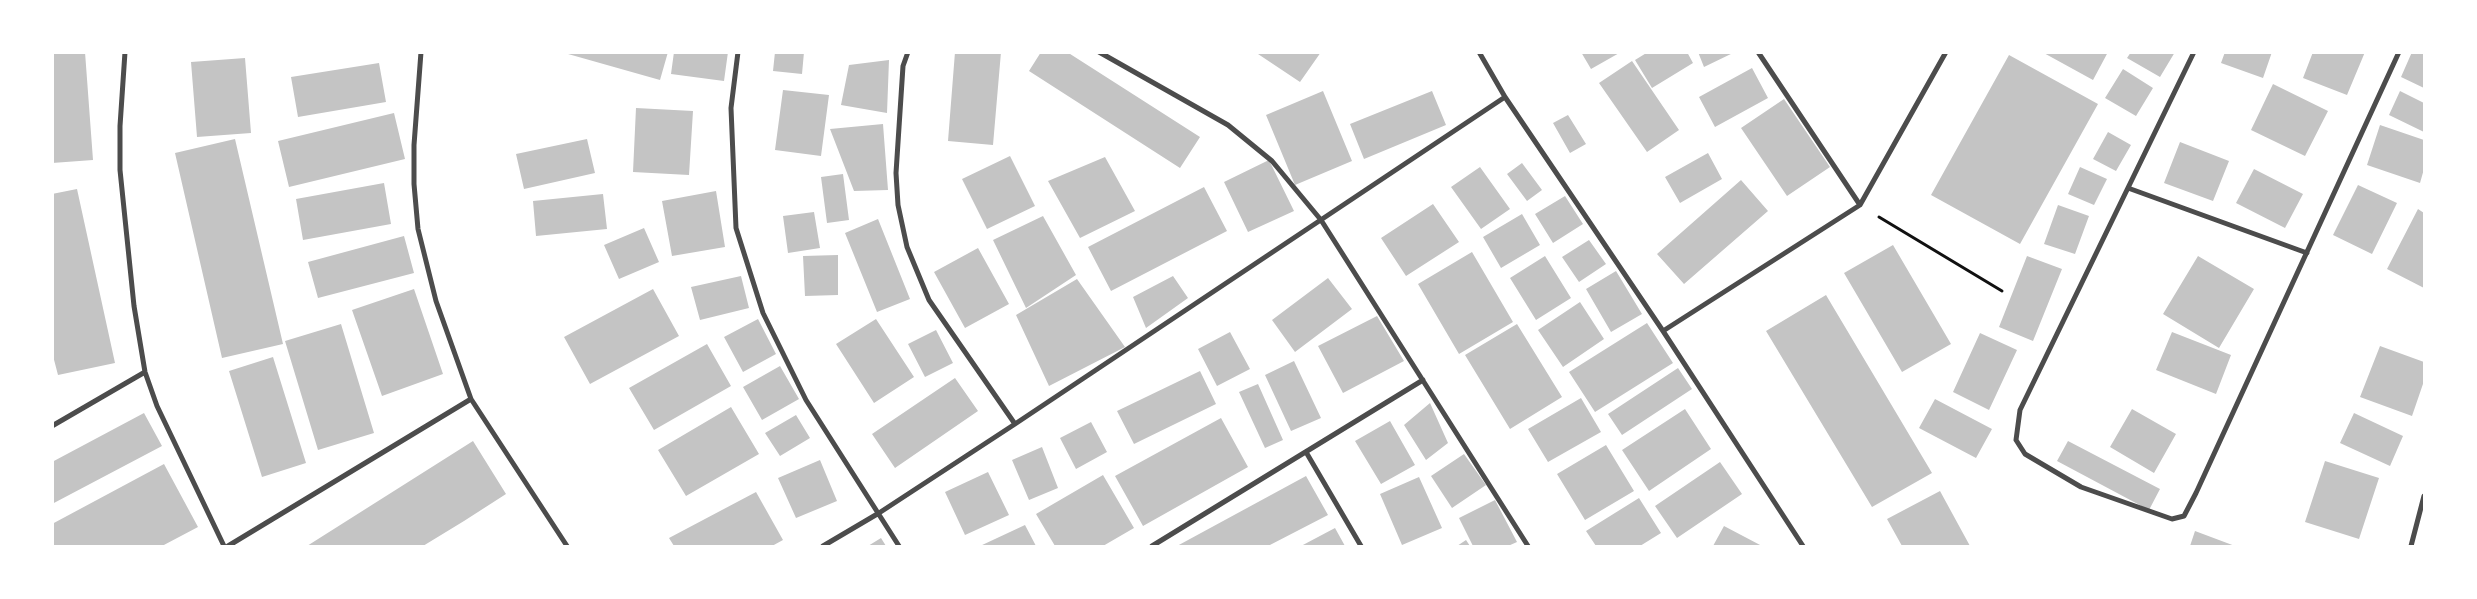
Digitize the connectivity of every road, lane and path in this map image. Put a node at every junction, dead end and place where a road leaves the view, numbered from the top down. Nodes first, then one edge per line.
1 (124, 52) edge
2 (421, 52) edge
3 (738, 52) edge
4 (908, 52) edge
5 (1099, 52) edge
6 (1479, 52) edge
7 (1758, 52) edge
8 (1946, 52) edge
9 (2194, 52) edge
10 (2399, 52) edge
11 (1505, 97) junction
12 (2128, 188) junction
13 (1860, 205) junction
14 (1321, 220) junction
15 (2307, 252) junction
16 (2002, 291) dead end
17 (1663, 332) junction
18 (145, 372) junction
19 (1422, 380) junction
20 (471, 399) junction
21 (1015, 424) junction
22 (52, 426) edge
23 (1306, 452) junction
24 (2424, 496) edge
25 (879, 513) junction
26 (226, 546) edge
27 (567, 546) edge
28 (823, 546) edge
29 (899, 546) edge
30 (1152, 546) edge
31 (1361, 546) edge
32 (1528, 546) edge
33 (1803, 546) edge
34 (2411, 546) edge

1 - 18 street
2 - 20 street
3 - 25 street
4 - 21 street
5 - 14 street
6 - 11 street
7 - 13 street
8 - 13 street
9 - 12 street
10 - 15 street
11 - 14 street
11 - 17 street
12 - 15 street
12 - 15 street
13 - 16 path
13 - 17 street
14 - 19 street
14 - 21 street
17 - 33 street
18 - 22 street
18 - 26 street
19 - 23 street
19 - 32 street
20 - 26 street
20 - 27 street
21 - 25 street
23 - 30 street
23 - 31 street
24 - 34 street
25 - 28 street
25 - 29 street

